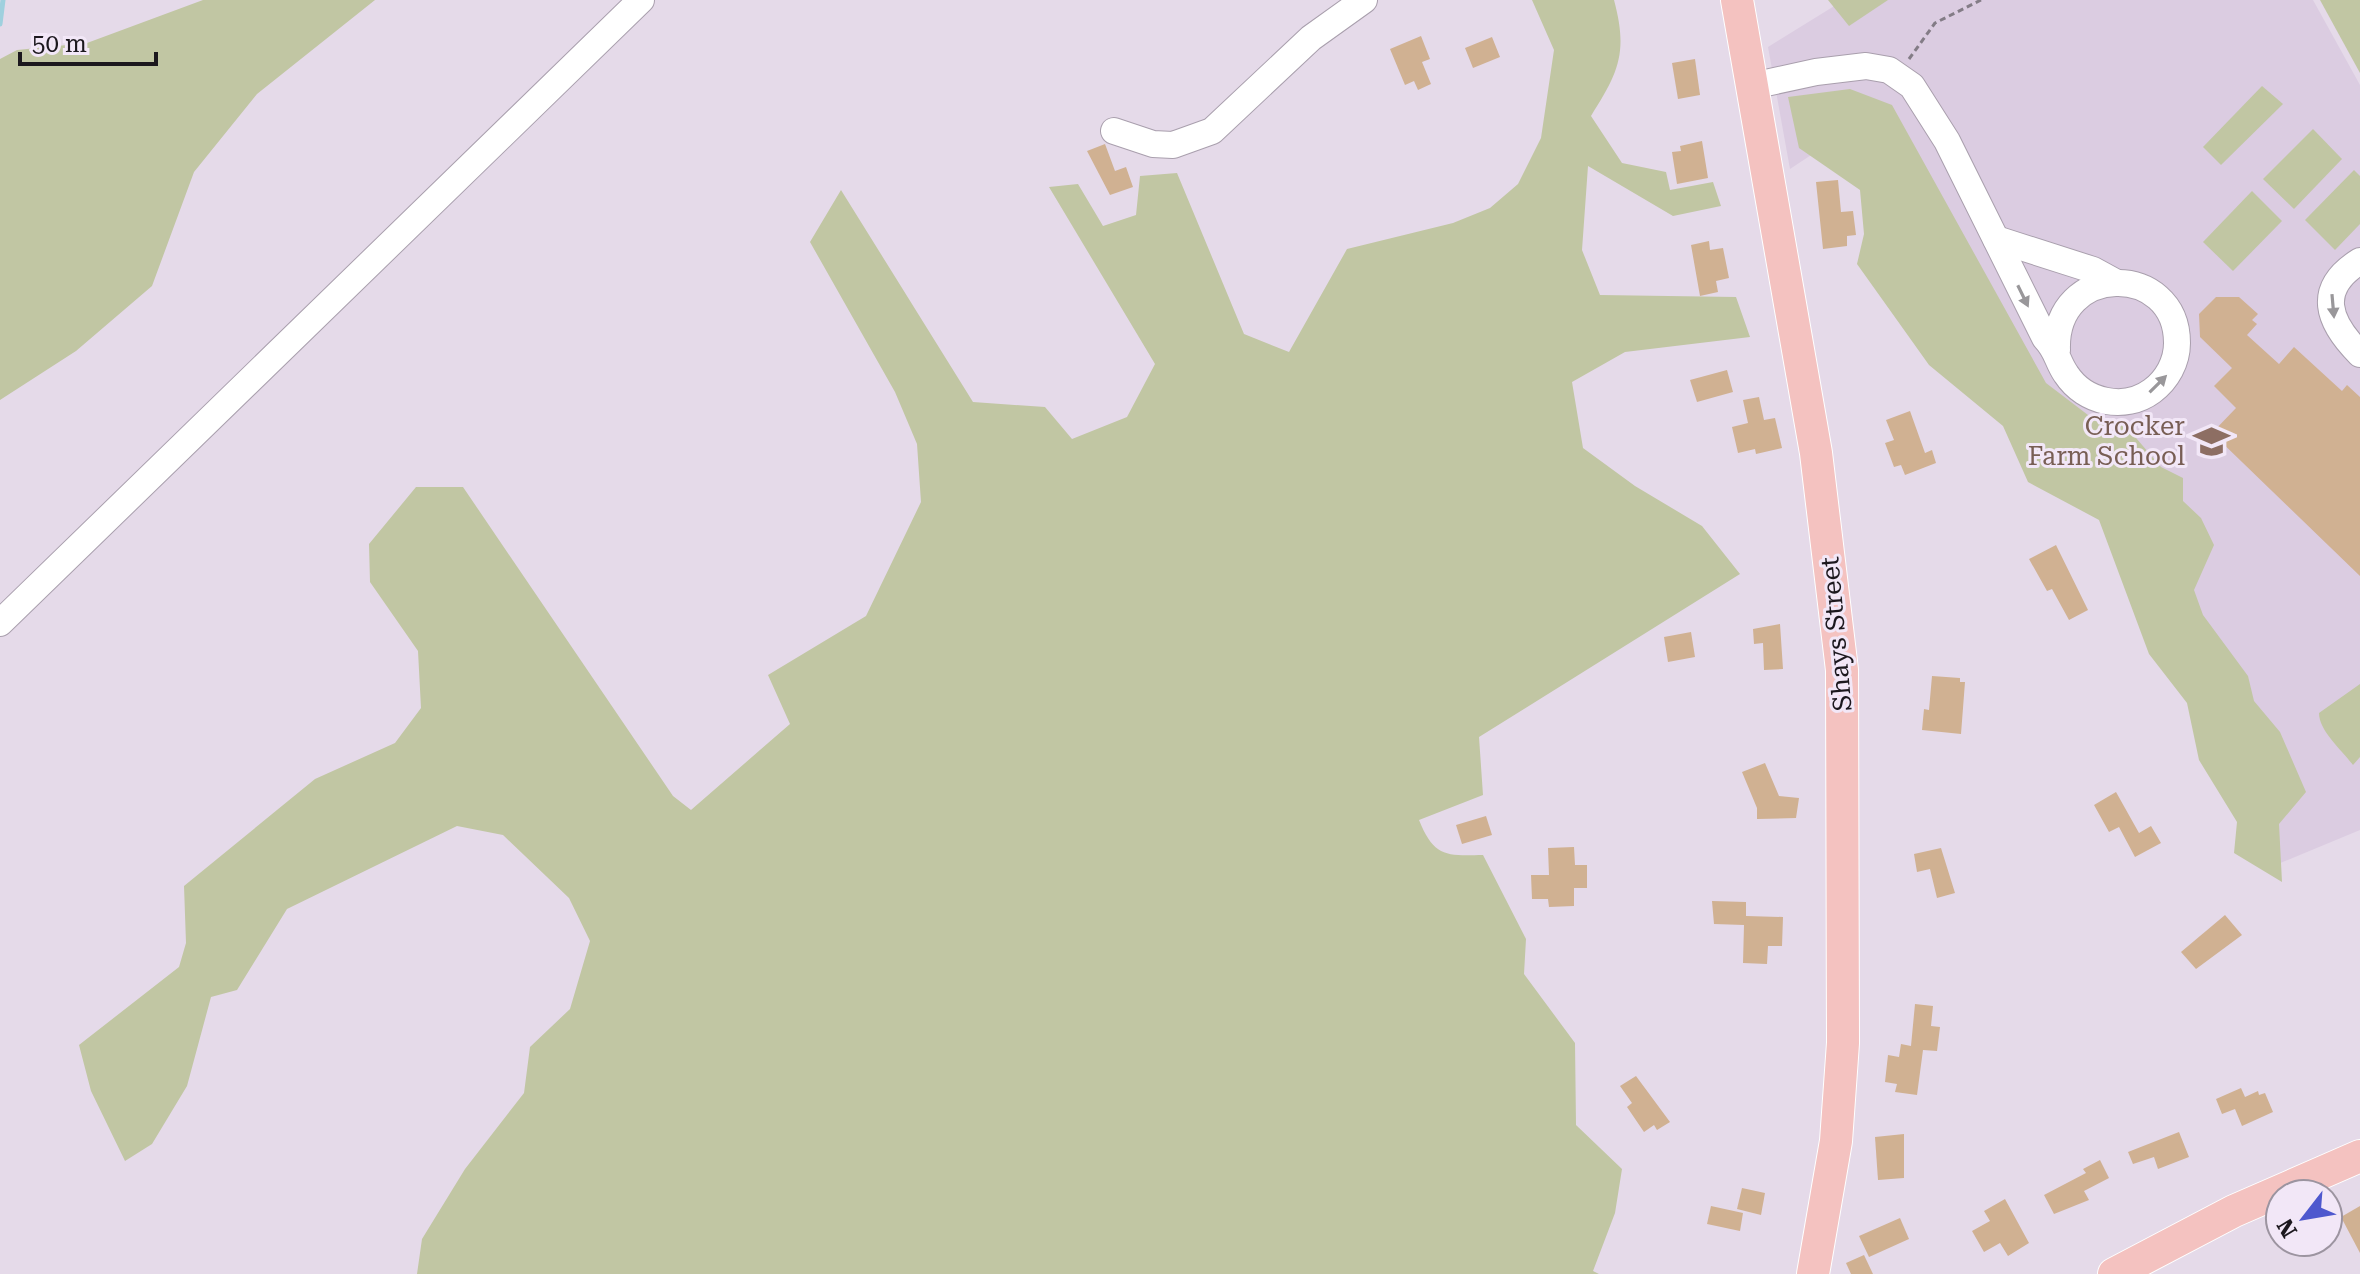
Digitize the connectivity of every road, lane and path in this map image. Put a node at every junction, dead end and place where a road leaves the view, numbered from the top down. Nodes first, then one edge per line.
1 (641, 0) edge
2 (1364, 0) edge
3 (1737, 0) edge
4 (1981, 0) edge
5 (1901, 77) junction
6 (1752, 86) junction
7 (1114, 131) dead end
8 (1996, 239) junction
9 (2360, 261) edge
10 (2115, 282) junction
11 (2057, 350) junction
12 (2360, 354) edge
13 (0, 623) edge
14 (2360, 1156) edge
15 (1813, 1274) edge
16 (2114, 1274) edge

1 - 13 lane
2 - 7 lane
3 - 6 main road, Shays Street
4 - 5 path
5 - 6 lane
5 - 8 lane
6 - 15 main road, Shays Street
8 - 10 lane
8 -> 11 lane
9 -> 12 lane
10 - 11 lane
11 -> 10 lane
14 - 16 main road

